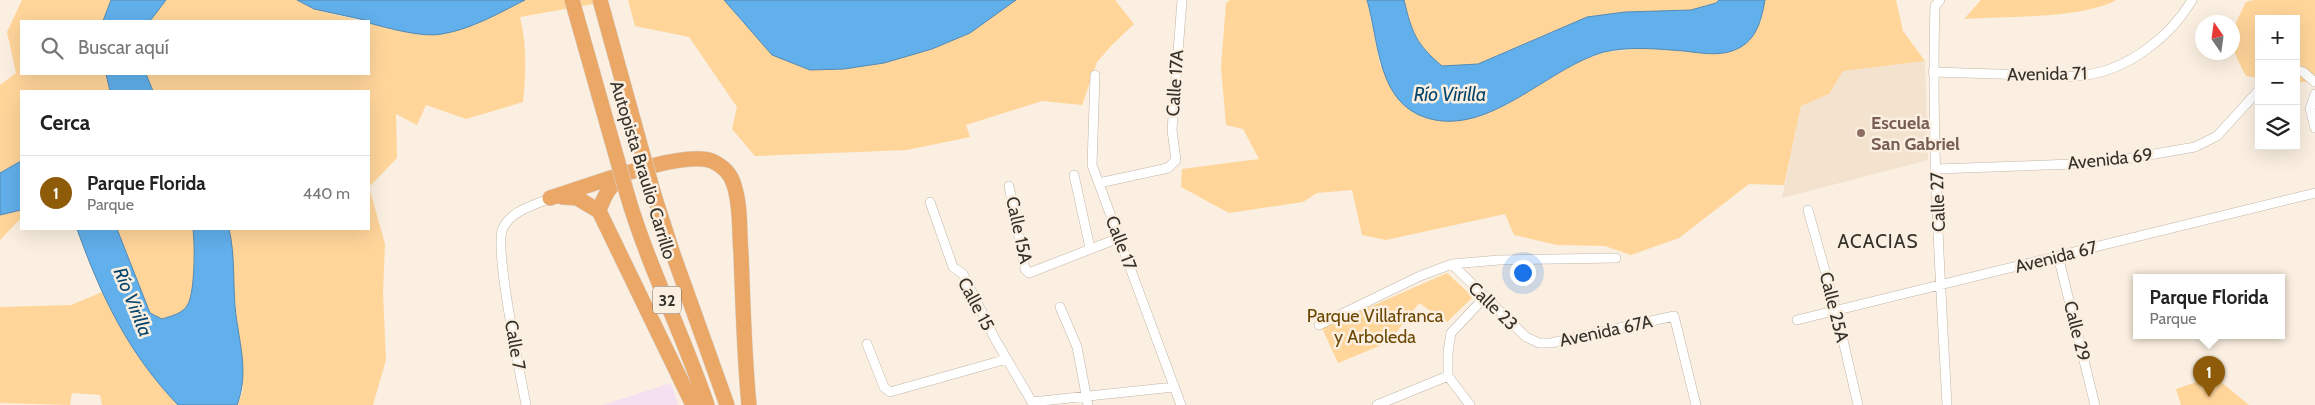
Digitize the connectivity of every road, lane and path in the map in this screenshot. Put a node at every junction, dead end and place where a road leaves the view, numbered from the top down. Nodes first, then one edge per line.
1 (572, 0) edge
2 (600, 0) edge
3 (1182, 0) edge
4 (1940, 0) edge
5 (2192, 0) edge
6 (2300, 71) edge
7 (1933, 72) junction
8 (1096, 75) dead end
9 (2315, 82) edge
10 (2255, 94) edge
11 (2314, 96) edge
12 (2315, 128) edge
13 (1937, 170) junction
14 (628, 173) junction
15 (1074, 175) dead end
16 (1099, 183) junction
17 (1009, 186) dead end
18 (2315, 194) edge
19 (550, 198) junction
20 (930, 202) dead end
21 (1808, 210) dead end
22 (599, 211) junction
23 (1119, 238) junction
24 (1090, 248) junction
25 (2058, 256) junction
26 (1616, 258) dead end
27 (1452, 264) junction
28 (1940, 285) junction
29 (1484, 298) junction
30 (1060, 307) dead end
31 (1836, 310) junction
32 (1797, 320) dead end
33 (1319, 325) dead end
34 (1539, 343) joint
35 (867, 344) dead end
36 (1007, 360) junction
37 (1448, 376) junction
38 (1174, 386) junction
39 (1084, 395) junction
40 (1032, 403) edge
41 (526, 405) edge
42 (694, 405) edge
43 (707, 405) edge
44 (727, 405) edge
45 (749, 405) edge
46 (1088, 405) edge
47 (1181, 405) edge
48 (1377, 405) edge
49 (1470, 405) edge
50 (1696, 405) edge
51 (1858, 405) edge
52 (1947, 405) edge
53 (2095, 405) edge

1 - 43 highway, Autopista Braulio Carrillo / 32, bridge
2 - 44 highway, Autopista Braulio Carrillo / 32, bridge
3 - 16 street, Calle 17A
4 - 7 street, Calle 27
5 - 7 street, Avenida 71
6 - 9 street
7 - 13 street, Calle 27
8 - 16 street, Calle 17
10 - 13 street, Avenida 69
11 - 12 street
13 - 28 street, Calle 27
14 - 19 highway
14 - 22 highway
14 - 45 highway
15 - 24 street
16 - 23 street, Calle 17
17 - 24 street, Calle 15A
18 - 25 street, Avenida 67
19 - 22 highway
19 - 41 street, Calle 7
20 - 36 street, Calle 15
21 - 31 street, Calle 25A
22 - 42 highway
23 - 24 street
23 - 38 street, Calle 17
25 - 28 street, Avenida 67
25 - 53 street, Calle 29
26 - 27 street
27 - 29 street, Calle 23
27 - 33 street
28 - 31 street, Avenida 67
28 - 52 street, Calle 27
29 - 34 street, Calle 23
29 - 37 street
30 - 39 street
31 - 32 street, Avenida 67
31 - 51 street, Calle 25A
34 - 50 street, Avenida 67A
35 - 36 street
36 - 40 street, Calle 15
37 - 48 street
37 - 49 street
38 - 39 street
38 - 47 street, Calle 17
39 - 40 street
39 - 46 street

